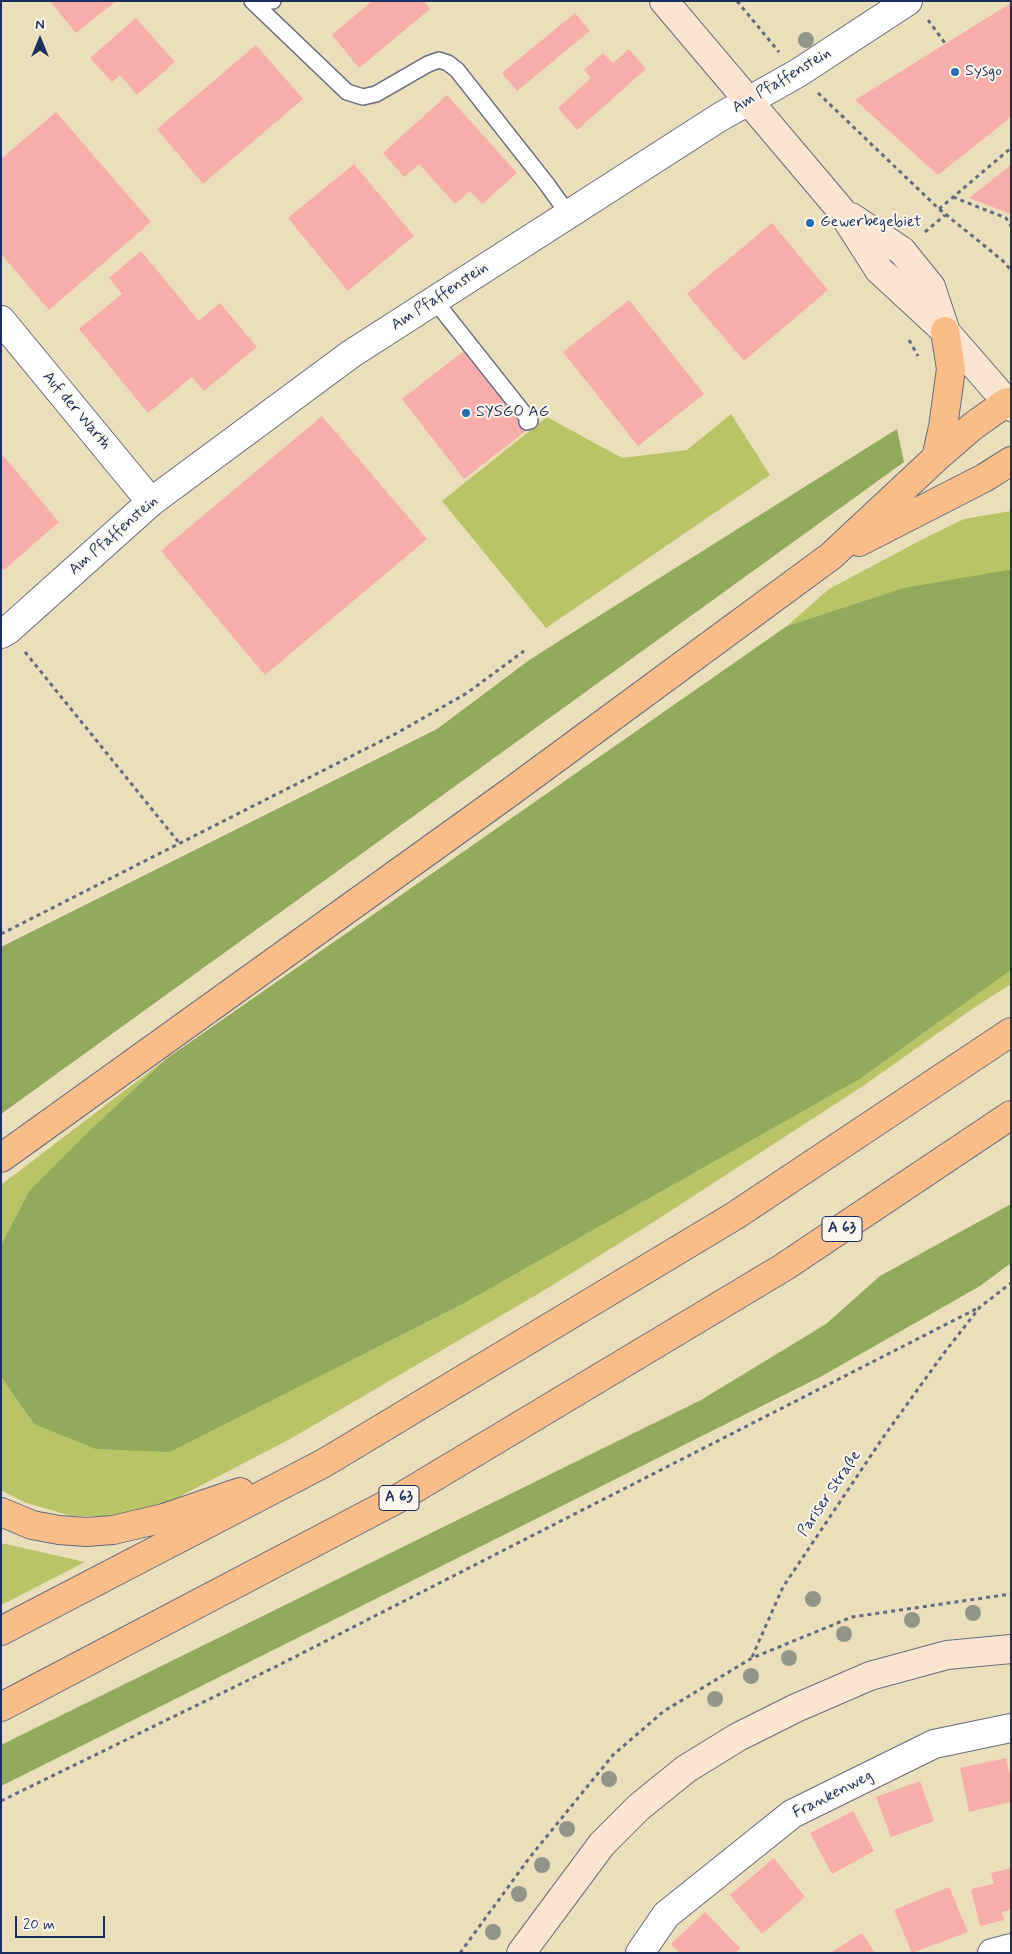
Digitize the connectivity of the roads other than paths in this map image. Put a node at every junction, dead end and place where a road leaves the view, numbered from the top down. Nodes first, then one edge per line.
1 (252, 1) edge
2 (267, 1) edge
3 (273, 1) edge
4 (664, 1) edge
5 (908, 1) edge
6 (750, 101) junction
7 (569, 215) junction
8 (435, 301) junction
9 (1, 320) edge
10 (945, 331) junction
11 (1009, 405) edge
12 (527, 422) dead end
13 (936, 458) junction
14 (1011, 461) edge
15 (152, 502) junction
16 (831, 556) junction
17 (5, 632) edge
18 (1011, 1032) edge
19 (1011, 1115) edge
20 (1, 1158) edge
21 (324, 1463) junction
22 (1, 1512) edge
23 (1, 1631) edge
24 (1011, 1648) edge
25 (1, 1707) edge
26 (1011, 1728) edge
27 (1011, 1948) edge
28 (520, 1953) edge
29 (640, 1953) edge
30 (992, 1953) edge

1 - 7 lane
2 - 3 lane
4 - 6 main road
5 - 6 street, Am Pfaffenstein
6 - 7 street, Am Pfaffenstein
6 - 10 main road
7 - 8 street, Am Pfaffenstein
8 - 12 lane
8 - 15 street, Am Pfaffenstein
9 - 15 street, Auf der Warth
10 - 11 main road
10 - 13 highway
11 - 13 highway
13 - 16 highway
14 - 16 highway
15 - 17 street, Am Pfaffenstein
16 - 20 highway
18 - 21 highway
19 - 25 highway, A 63
21 - 22 highway
21 - 23 highway
24 - 28 main road
26 - 29 street, Frankenweg
27 - 30 street

